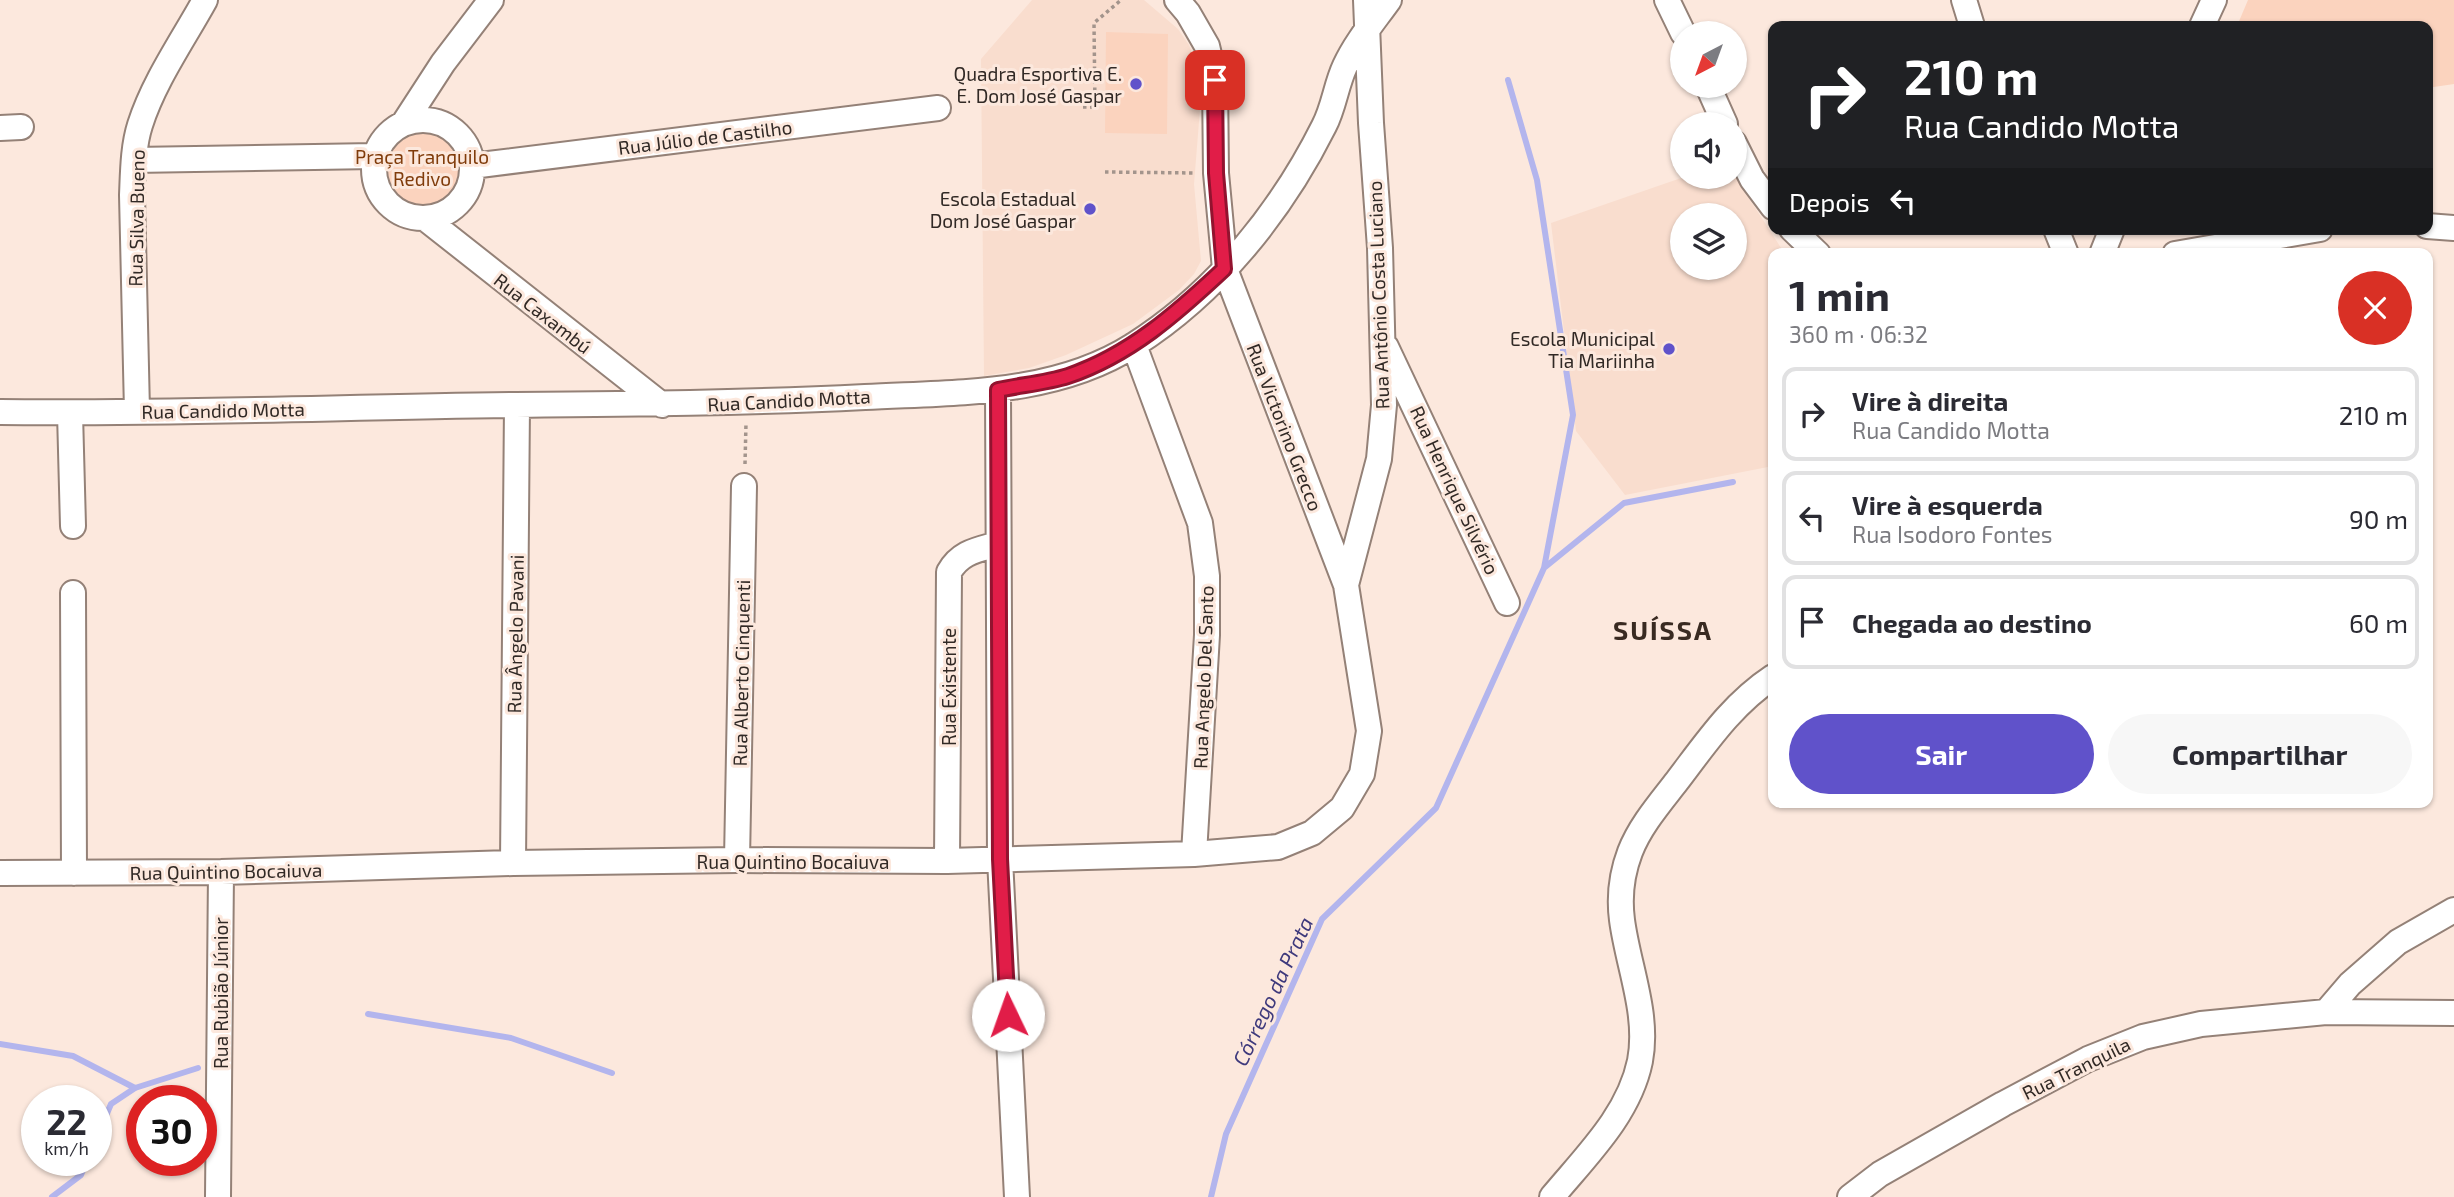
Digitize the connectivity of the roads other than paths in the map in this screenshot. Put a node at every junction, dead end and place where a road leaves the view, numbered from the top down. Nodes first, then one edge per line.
1 (205, 0) edge
2 (491, 0) edge
3 (1177, 0) edge
4 (1366, 0) edge
5 (1389, 0) edge
6 (1667, 0) edge
7 (1964, 0) edge
8 (2214, 0) edge
9 (1677, 21) edge
10 (1970, 21) edge
11 (2204, 21) edge
12 (1367, 30) junction
13 (938, 108) dead end
14 (404, 122) junction
15 (374, 156) junction
16 (134, 160) junction
17 (472, 166) junction
18 (1747, 169) edge
19 (1768, 200) edge
20 (426, 219) junction
21 (2433, 226) edge
22 (2454, 228) edge
23 (1798, 235) edge
24 (2285, 235) edge
25 (1812, 248) edge
26 (2210, 248) edge
27 (1224, 269) junction
28 (1383, 340) junction
29 (1134, 345) junction
30 (998, 390) junction
31 (517, 405) junction
32 (662, 405) junction
33 (137, 411) junction
34 (0, 412) edge
35 (70, 413) junction
36 (744, 486) road end
37 (72, 526) dead end
38 (998, 544) junction
39 (1346, 585) junction
40 (73, 593) dead end
41 (1507, 603) dead end
42 (1768, 680) edge
43 (1194, 854) junction
44 (1000, 859) junction
45 (737, 860) junction
46 (947, 861) junction
47 (513, 863) junction
48 (220, 872) junction
49 (0, 873) edge
50 (74, 873) junction
51 (2454, 910) edge
52 (2326, 1012) junction
53 (2454, 1013) edge
54 (218, 1197) edge
55 (1017, 1197) edge
56 (1552, 1197) edge
57 (1850, 1197) edge

1 - 16 street, Rua Silva Bueno
2 - 14 street
3 - 27 street, Rua Victorino Grecco
4 - 12 street, Rua Antônio Costa Luciano
5 - 12 street, Rua Candido Motta
6 - 9 street
7 - 10 street
8 - 11 street
12 - 27 street, Rua Candido Motta
12 - 28 street, Rua Antônio Costa Luciano
13 - 17 street, Rua Júlio de Castilho
14 - 15 street
14 - 17 street
15 - 16 street
15 - 20 street
16 - 33 street, Rua Silva Bueno
17 - 20 street
18 - 19 street
20 - 32 street, Rua Caxambú
21 - 22 street
23 - 25 street
24 - 26 street
27 - 29 street, Rua Candido Motta
27 - 39 street, Rua Victorino Grecco
28 - 39 street, Rua Antônio Costa Luciano
28 - 41 street, Rua Henrique Silvério
29 - 30 street, Rua Candido Motta
29 - 43 street, Rua Angelo Del Santo
30 - 32 street, Rua Candido Motta
30 - 38 street
31 - 32 street, Rua Candido Motta
31 - 33 street, Rua Candido Motta
31 - 47 street, Rua Ângelo Pavani
33 - 35 street, Rua Candido Motta
34 - 35 street, Rua Candido Motta
35 - 37 street
36 - 45 street, Rua Alberto Cinquenti
38 - 44 street
38 - 46 street, Rua Existente
39 - 43 street, Rua Quintino Bocaiuva
40 - 50 street
42 - 56 street
43 - 44 street, Rua Quintino Bocaiuva
44 - 46 street, Rua Quintino Bocaiuva
44 - 55 street
45 - 46 street, Rua Quintino Bocaiuva
45 - 47 street, Rua Quintino Bocaiuva
47 - 48 street, Rua Quintino Bocaiuva
48 - 50 street, Rua Quintino Bocaiuva
48 - 54 street, Rua Rubião Júnior
49 - 50 street, Rua Quintino Bocaiuva
51 - 52 street
52 - 53 street, Rua Tranquila
52 - 57 street, Rua Tranquila

